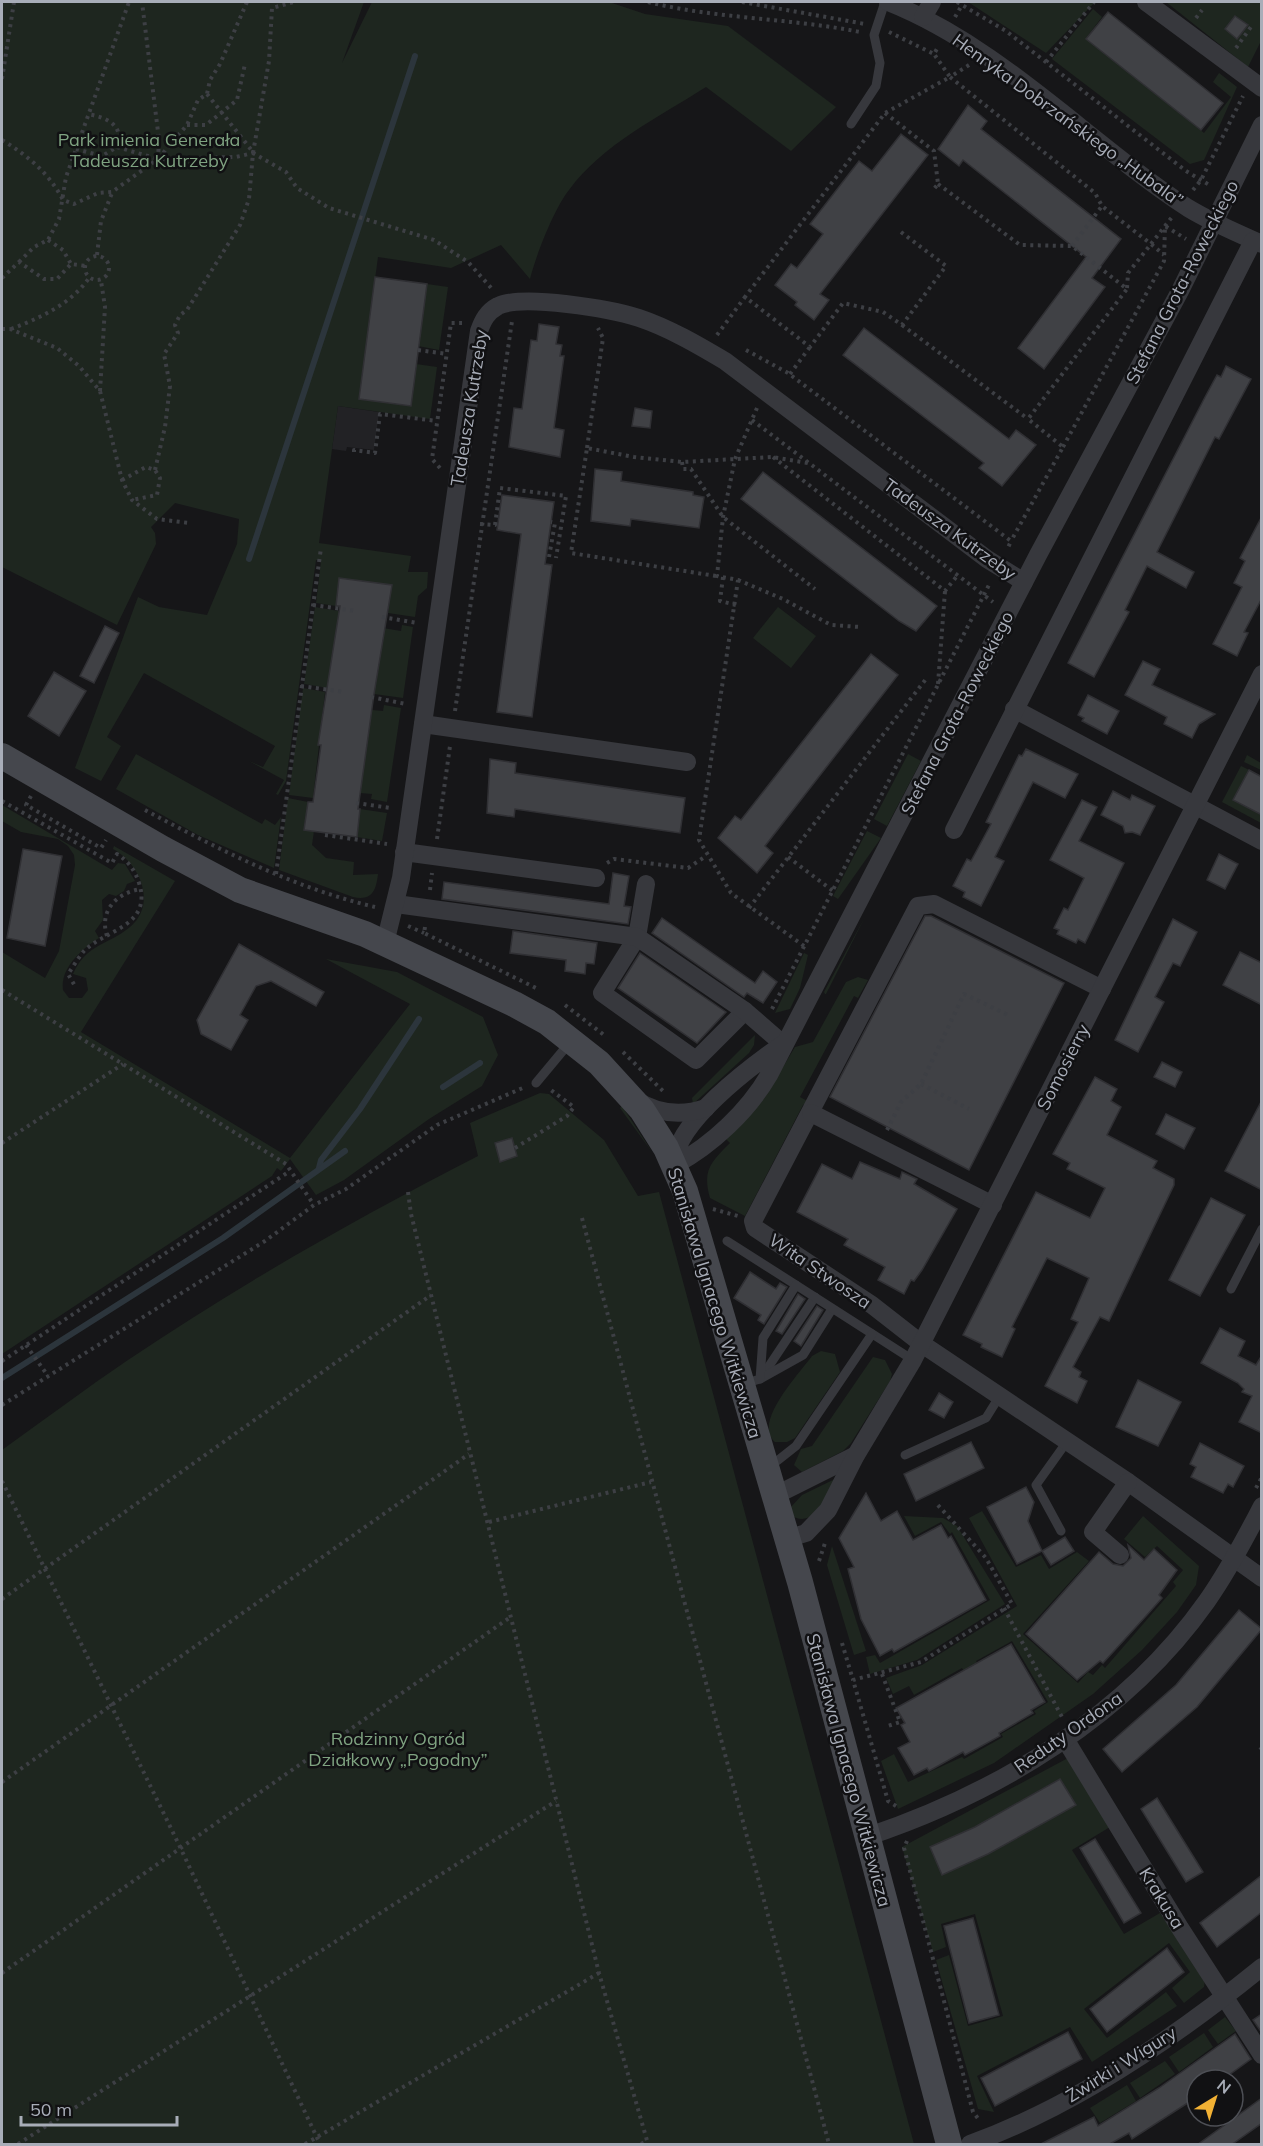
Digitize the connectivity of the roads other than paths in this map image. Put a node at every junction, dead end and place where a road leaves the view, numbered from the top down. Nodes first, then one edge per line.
1 (887, 2) edge
2 (1146, 2) edge
3 (927, 9) edge
4 (1256, 85) edge
5 (850, 124) dead end
6 (1262, 125) edge
7 (1214, 221) junction
8 (1257, 243) edge
9 (1024, 582) junction
10 (1262, 674) edge
11 (1014, 709) junction
12 (423, 724) junction
13 (2, 756) edge
14 (687, 762) dead end
15 (1197, 804) junction
16 (954, 830) dead end
17 (1262, 841) edge
18 (404, 852) junction
19 (596, 878) dead end
20 (646, 884) dead end
21 (385, 907) junction
22 (637, 937) junction
23 (385, 943) junction
24 (1102, 989) junction
25 (745, 1011) junction
26 (572, 1040) junction
27 (783, 1044) junction
28 (537, 1082) road end
29 (627, 1093) junction
30 (706, 1108) junction
31 (811, 1113) junction
32 (675, 1165) junction
33 (993, 1205) junction
34 (1262, 1229) edge
35 (727, 1241) dead end
36 (796, 1285) junction
37 (1231, 1289) dead end
38 (814, 1297) junction
39 (832, 1309) junction
40 (872, 1334) junction
41 (918, 1352) junction
42 (751, 1382) junction
43 (999, 1397) junction
44 (1066, 1443) junction
45 (856, 1455) junction
46 (905, 1455) dead end
47 (765, 1465) junction
48 (1128, 1482) junction
49 (774, 1496) junction
50 (1262, 1506) edge
51 (1060, 1531) dead end
52 (786, 1539) junction
53 (1120, 1554) dead end
54 (1234, 1558) junction
55 (1262, 1578) edge
56 (1068, 1736) junction
57 (866, 1837) junction
58 (1262, 1967) edge
59 (1224, 1995) junction
60 (1262, 2055) edge
61 (949, 2145) edge
62 (970, 2145) edge

1 - 3 street, Henryka Dobrzańskiego „Hubala”
1 - 5 lane
2 - 4 street
3 - 7 street, Henryka Dobrzańskiego „Hubala”
6 - 7 street, Stefana Grota-Roweckiego
7 - 8 street, Henryka Dobrzańskiego „Hubala”
7 - 9 street, Stefana Grota-Roweckiego
8 - 11 street
9 - 12 street, Tadeusza Kutrzeby
9 - 27 street, Stefana Grota-Roweckiego
10 - 15 street, Somosierry
11 - 15 street
11 - 16 street
12 - 14 street
12 - 18 street, Tadeusza Kutrzeby
13 - 23 street, Stanisława Ignacego Witkiewicza
15 - 17 street
15 - 24 street, Somosierry
18 - 19 street
18 - 21 street, Tadeusza Kutrzeby
20 - 22 street
21 - 22 street
21 - 23 street, Tadeusza Kutrzeby
22 - 25 street
22 - 25 street
23 - 26 street, Stanisława Ignacego Witkiewicza
24 - 31 street, Wita Stwosza
24 - 33 street, Somosierry
25 - 27 street
26 - 28 lane
26 - 29 street, Stanisława Ignacego Witkiewicza
27 - 30 street, Stefana Grota-Roweckiego
27 - 32 street, Stefana Grota-Roweckiego
29 - 30 street
29 - 32 street, Stanisława Ignacego Witkiewicza
30 - 32 street, Stefana Grota-Roweckiego
31 - 33 street
31 - 41 street, Wita Stwosza
32 - 42 street, Stanisława Ignacego Witkiewicza
33 - 41 street, Somosierry
34 - 37 lane
35 - 36 lane
36 - 38 lane
36 - 42 lane
38 - 39 lane
38 - 42 lane
39 - 40 lane
39 - 42 lane
40 - 41 lane
40 - 47 lane
41 - 43 street, Wita Stwosza
41 - 45 street, Somosierry
42 - 47 street, Stanisława Ignacego Witkiewicza
43 - 44 street, Wita Stwosza
43 - 46 lane
44 - 48 street, Wita Stwosza
44 - 51 lane
45 - 49 street
45 - 52 street, Somosierry
47 - 49 street, Stanisława Ignacego Witkiewicza
48 - 53 street
48 - 54 street, Wita Stwosza
49 - 52 street, Stanisława Ignacego Witkiewicza
50 - 54 street, Reduty Ordona
52 - 57 street, Stanisława Ignacego Witkiewicza
54 - 55 street, Wita Stwosza
54 - 56 street, Reduty Ordona
56 - 57 street, Reduty Ordona
56 - 59 street, Krakusa
57 - 61 street, Stanisława Ignacego Witkiewicza
58 - 59 street, Żwirki i Wigury
59 - 60 street, Krakusa
59 - 62 street, Żwirki i Wigury

